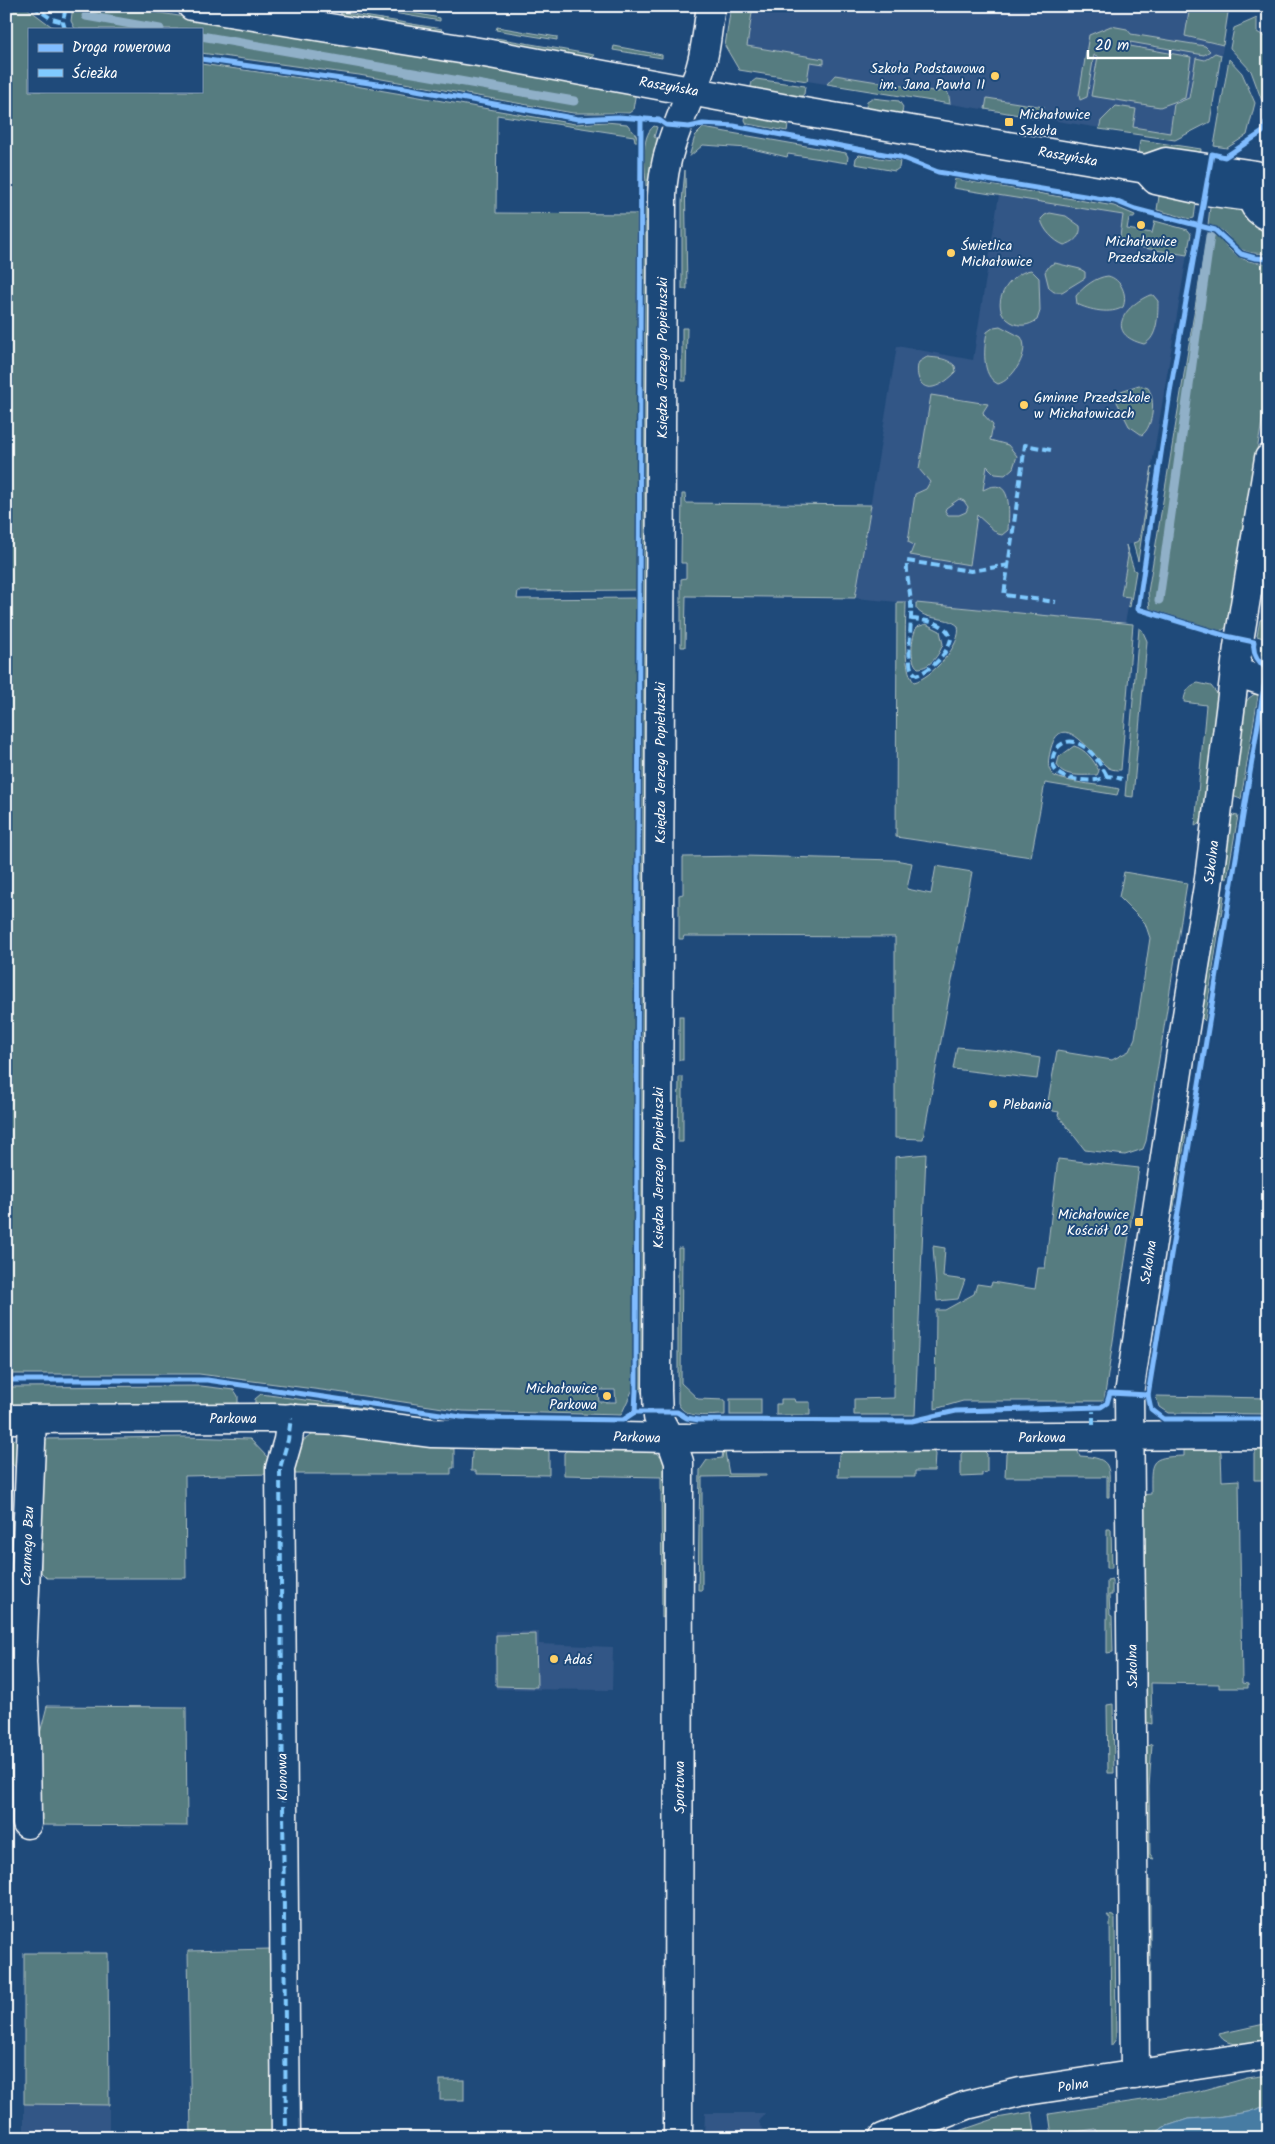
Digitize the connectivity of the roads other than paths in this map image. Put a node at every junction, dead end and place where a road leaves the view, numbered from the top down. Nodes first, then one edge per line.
1 (192, 6) edge
2 (711, 6) edge
3 (692, 90) junction
4 (1258, 179) edge
5 (1269, 217) edge
6 (1269, 458) edge
7 (1235, 672) junction
8 (1269, 682) edge
9 (291, 1418) junction
10 (19, 1419) edge
11 (1269, 1435) edge
12 (1129, 1436) junction
13 (670, 1438) junction
14 (26, 1824) dead end
15 (1269, 2054) edge
16 (1135, 2075) junction
17 (286, 2138) edge
18 (678, 2138) edge
19 (883, 2138) edge

1 - 3 street, Raszyńska
2 - 3 street, Księdza Jerzego Popiełuszki
3 - 4 street, Raszyńska
3 - 13 street, Księdza Jerzego Popiełuszki
4 - 5 street
6 - 7 street, Szkolna
7 - 8 street
7 - 12 street, Szkolna
9 - 10 street, Parkowa
9 - 13 street, Parkowa
9 - 17 street, Klonowa
10 - 14 street, Czarnego Bzu
11 - 12 street, Parkowa
12 - 13 street, Parkowa
12 - 16 street, Szkolna
13 - 18 street, Sportowa
15 - 16 street, Polna
16 - 19 street, Polna

